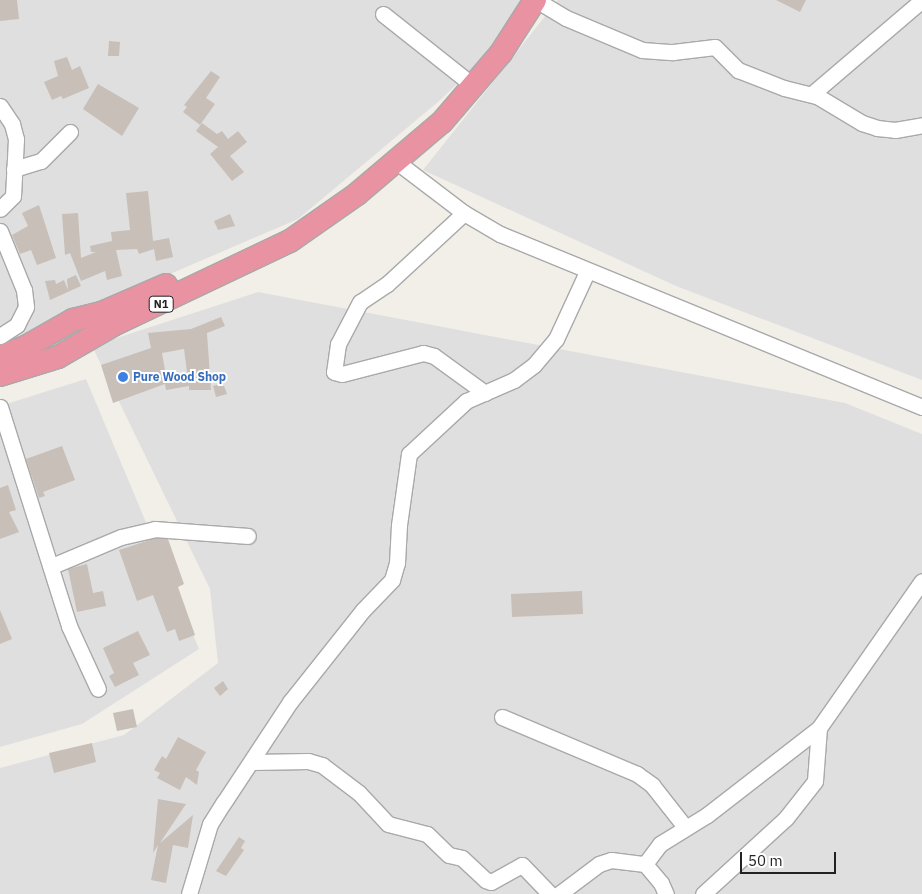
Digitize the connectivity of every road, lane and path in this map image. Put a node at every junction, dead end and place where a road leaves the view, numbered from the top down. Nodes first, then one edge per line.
1 (535, 0) edge
2 (922, 0) edge
3 (384, 14) dead end
4 (474, 86) junction
5 (812, 94) junction
6 (0, 106) edge
7 (922, 125) edge
8 (70, 132) dead end
9 (397, 162) junction
10 (14, 169) junction
11 (0, 209) edge
12 (464, 213) junction
13 (317, 221) junction
14 (0, 231) edge
15 (587, 272) junction
16 (0, 336) edge
17 (0, 357) edge
18 (0, 375) edge
19 (485, 393) junction
20 (0, 407) edge
21 (922, 407) edge
22 (248, 536) dead end
23 (52, 566) junction
24 (922, 581) edge
25 (98, 689) dead end
26 (502, 717) dead end
27 (819, 728) junction
28 (253, 762) junction
29 (685, 828) junction
30 (645, 864) junction
31 (189, 894) edge
32 (550, 894) edge
33 (559, 894) edge
34 (666, 894) edge
35 (703, 894) edge

1 - 4 highway, N1
1 - 5 street
2 - 5 street
3 - 4 street
4 - 9 highway, N1
5 - 7 street
6 - 10 street
8 - 10 street
9 - 12 street
9 - 13 highway, N1
10 - 11 street
12 - 15 street
12 - 19 street
13 - 17 highway, N1
13 - 18 highway, N1
14 - 16 street
15 - 19 street
15 - 21 street
19 - 28 street
20 - 23 street
22 - 23 street
23 - 25 street
24 - 27 street
26 - 29 street
27 - 29 street
27 - 35 street
28 - 31 street
28 - 32 street
29 - 30 street
30 - 33 street
30 - 34 street

